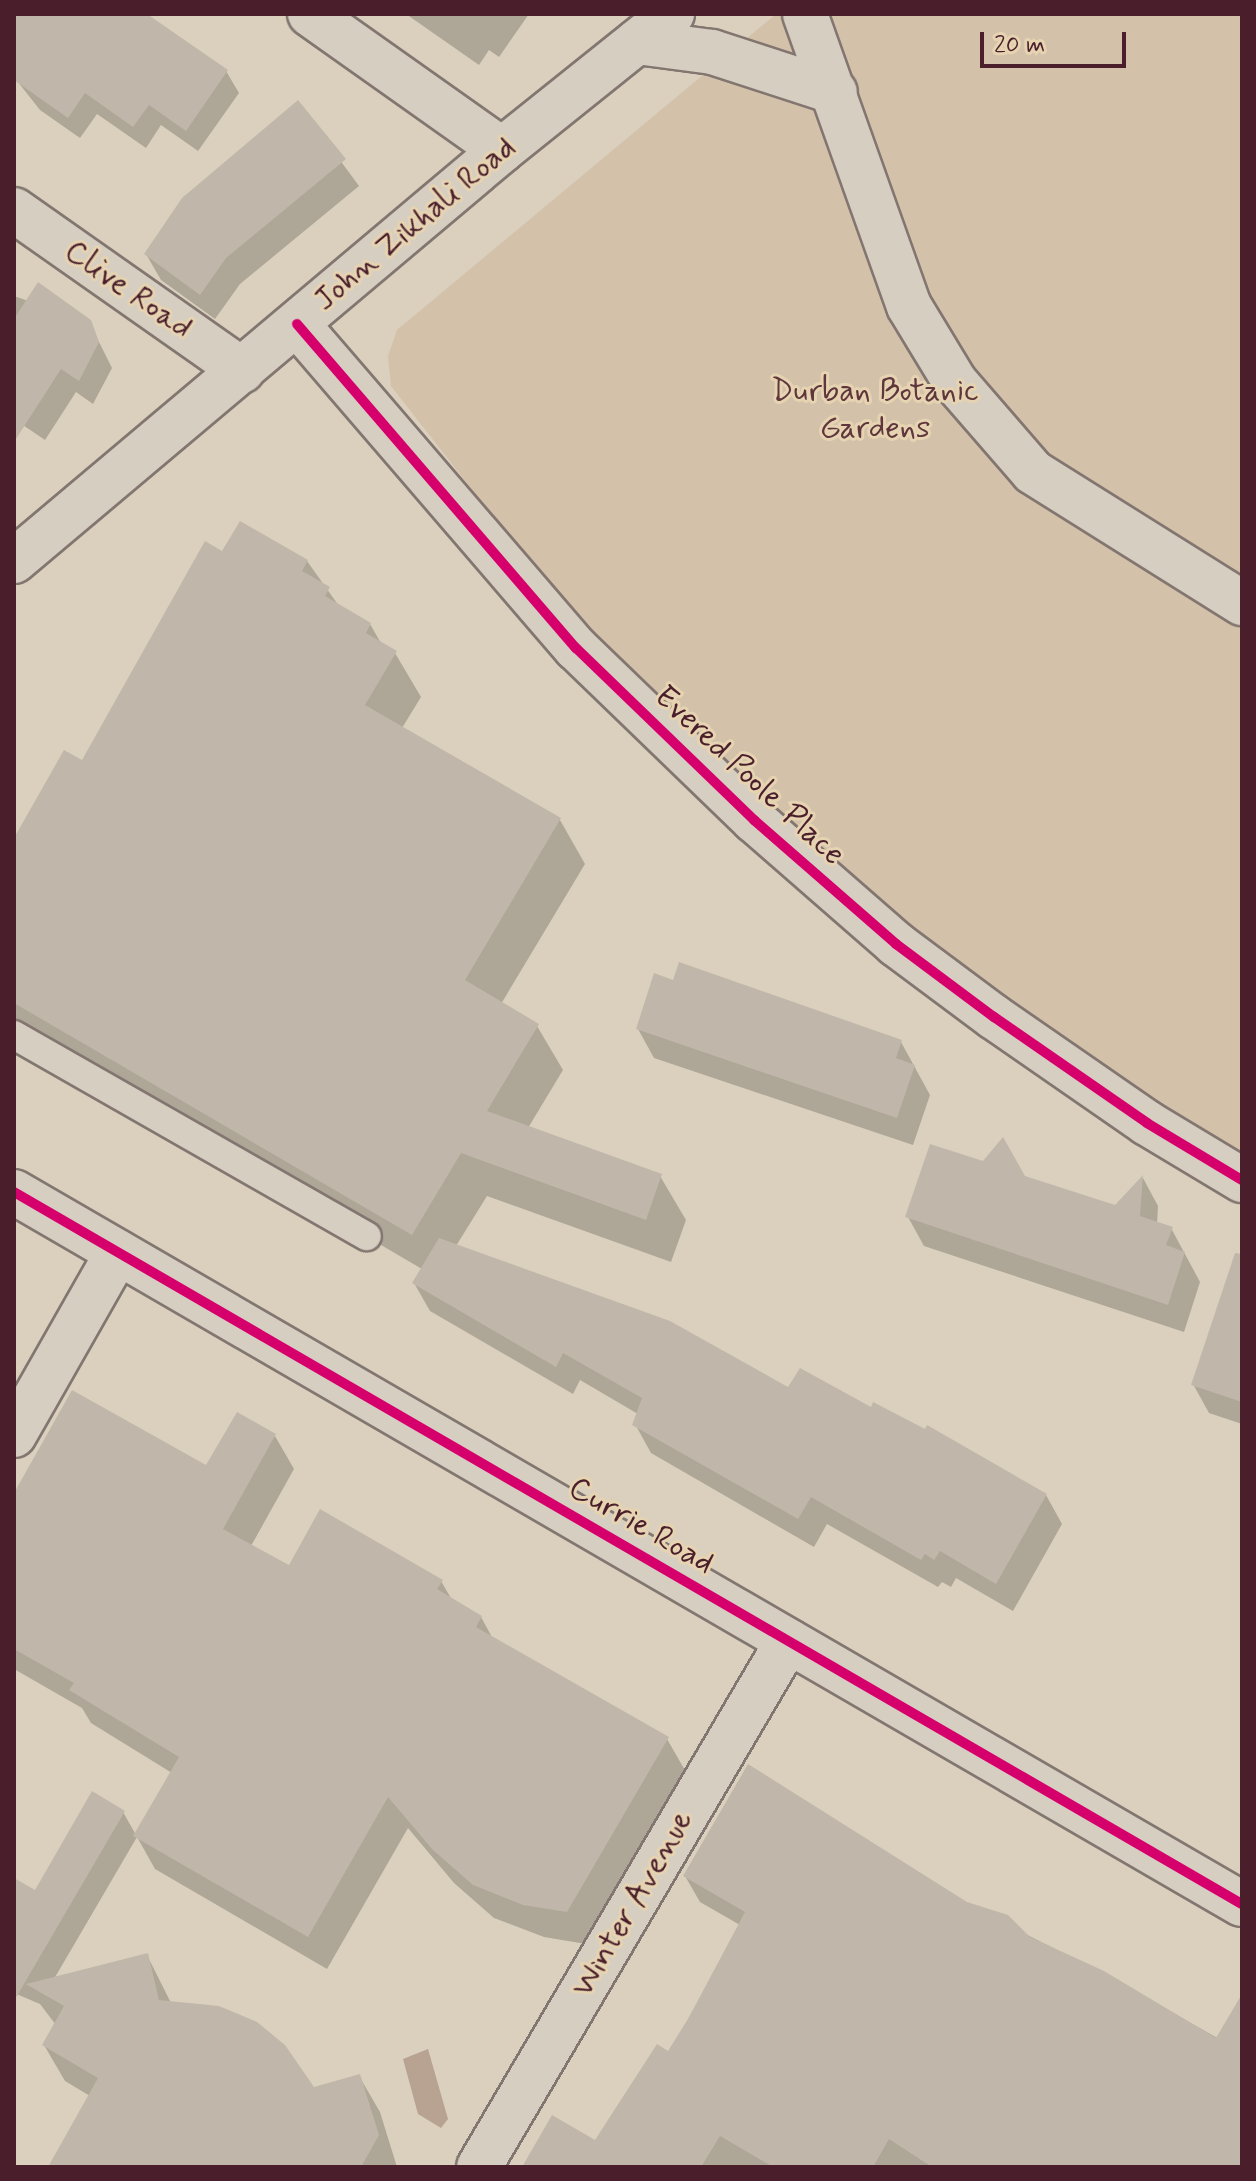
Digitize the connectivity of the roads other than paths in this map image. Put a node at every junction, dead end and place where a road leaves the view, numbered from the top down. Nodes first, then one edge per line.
1 (310, 14) edge
2 (672, 14) edge
3 (805, 14) edge
4 (637, 42) junction
5 (835, 92) junction
6 (502, 150) junction
7 (14, 210) edge
8 (297, 324) junction
9 (242, 370) junction
10 (14, 561) edge
11 (1242, 603) edge
12 (14, 1035) edge
13 (1242, 1180) edge
14 (14, 1192) edge
15 (367, 1236) dead end
16 (118, 1252) junction
17 (14, 1435) edge
18 (788, 1641) junction
19 (1242, 1904) edge
20 (479, 2167) edge

1 - 6 street
2 - 4 street, John Zikhali Road
3 - 5 street
4 - 5 street
4 - 6 street, John Zikhali Road
5 - 11 street
6 - 8 street, John Zikhali Road
7 - 9 street, Clive Road
8 - 9 street, John Zikhali Road
8 - 13 street, Evered Poole Place
9 - 10 street, John Zikhali Road
12 - 15 lane
14 - 16 street, Currie Road
16 - 17 street
16 - 18 street, Currie Road
18 - 19 street, Currie Road
18 - 20 street, Winter Avenue

